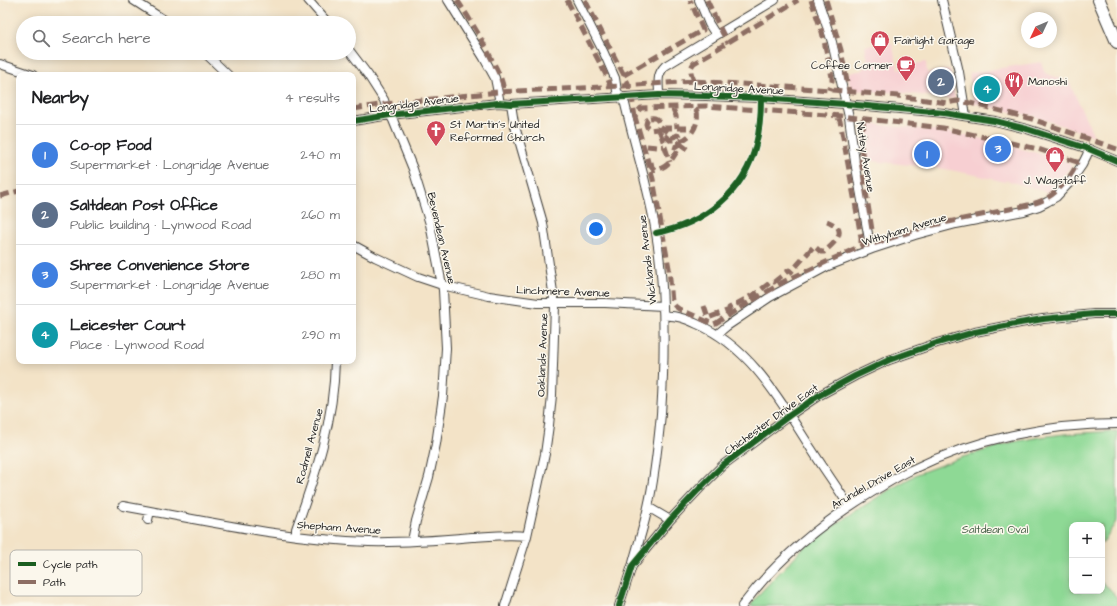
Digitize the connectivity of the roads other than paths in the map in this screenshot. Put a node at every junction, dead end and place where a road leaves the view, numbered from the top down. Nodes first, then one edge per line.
1 (133, 0) edge
2 (308, 0) edge
3 (448, 0) edge
4 (577, 0) edge
5 (699, 0) edge
6 (775, 0) edge
7 (818, 0) edge
8 (942, 0) edge
9 (1099, 0) edge
10 (158, 16) edge
11 (322, 16) edge
12 (716, 36) junction
13 (1117, 42) edge
14 (356, 59) edge
15 (212, 60) edge
16 (0, 64) edge
17 (24, 72) edge
18 (225, 72) edge
19 (659, 95) junction
20 (620, 97) junction
21 (498, 103) junction
22 (511, 104) junction
23 (845, 104) junction
24 (390, 115) junction
25 (966, 116) junction
26 (356, 121) edge
27 (1089, 149) junction
28 (1117, 161) edge
29 (356, 247) edge
30 (872, 249) junction
31 (442, 285) junction
32 (554, 302) junction
33 (663, 306) junction
34 (1117, 314) edge
35 (664, 316) junction
36 (718, 335) junction
37 (335, 364) edge
38 (790, 416) junction
39 (1117, 424) edge
40 (123, 506) dead end
41 (850, 506) junction
42 (648, 507) junction
43 (150, 511) junction
44 (148, 520) dead end
45 (670, 520) junction
46 (296, 535) junction
47 (527, 536) junction
48 (413, 541) junction
49 (632, 566) junction
50 (505, 606) edge
51 (619, 606) edge
52 (742, 606) edge

1 - 10 street
2 - 11 street
3 - 21 street
4 - 20 street, Wicklands Avenue
5 - 12 street
6 - 12 street
7 - 23 street, Nutley Avenue
8 - 25 street
9 - 13 main road
12 - 19 street
14 - 24 street, Bevendean Avenue
15 - 18 street
16 - 17 street
19 - 20 street, Longridge Avenue
19 - 23 street, Longridge Avenue
20 - 22 street, Longridge Avenue
20 - 33 street, Wicklands Avenue
21 - 22 street, Longridge Avenue
21 - 24 street, Longridge Avenue
22 - 32 street, Oaklands Avenue
23 - 25 street, Longridge Avenue
23 - 30 street, Nutley Avenue
24 - 26 street, Longridge Avenue
24 - 31 street, Bevendean Avenue
25 - 27 street, Longridge Avenue
27 - 28 street, Longridge Avenue
27 - 30 street, Withyham Avenue
29 - 31 street, Linchmere Avenue
30 - 36 street, Withyham Avenue
31 - 32 street, Linchmere Avenue
31 - 48 street, Bevendean Avenue
32 - 33 street, Linchmere Avenue
32 - 47 street, Oaklands Avenue
33 - 35 street, Wicklands Avenue
34 - 38 street, Chichester Drive East
35 - 36 street
35 - 42 street, Wicklands Avenue
36 - 38 street
37 - 46 street, Rodmell Avenue
38 - 41 street
38 - 45 street, Chichester Drive East
39 - 41 street, Arundel Drive East
40 - 43 street, Shepham Avenue
41 - 52 street, Arundel Drive East
42 - 45 street
42 - 49 street, Wicklands Avenue
43 - 44 street
43 - 46 street, Shepham Avenue
45 - 49 street, Chichester Drive East
46 - 48 street, Shepham Avenue
47 - 48 street, Shepham Avenue
47 - 50 street, Oaklands Avenue
49 - 51 street, Chichester Drive East

